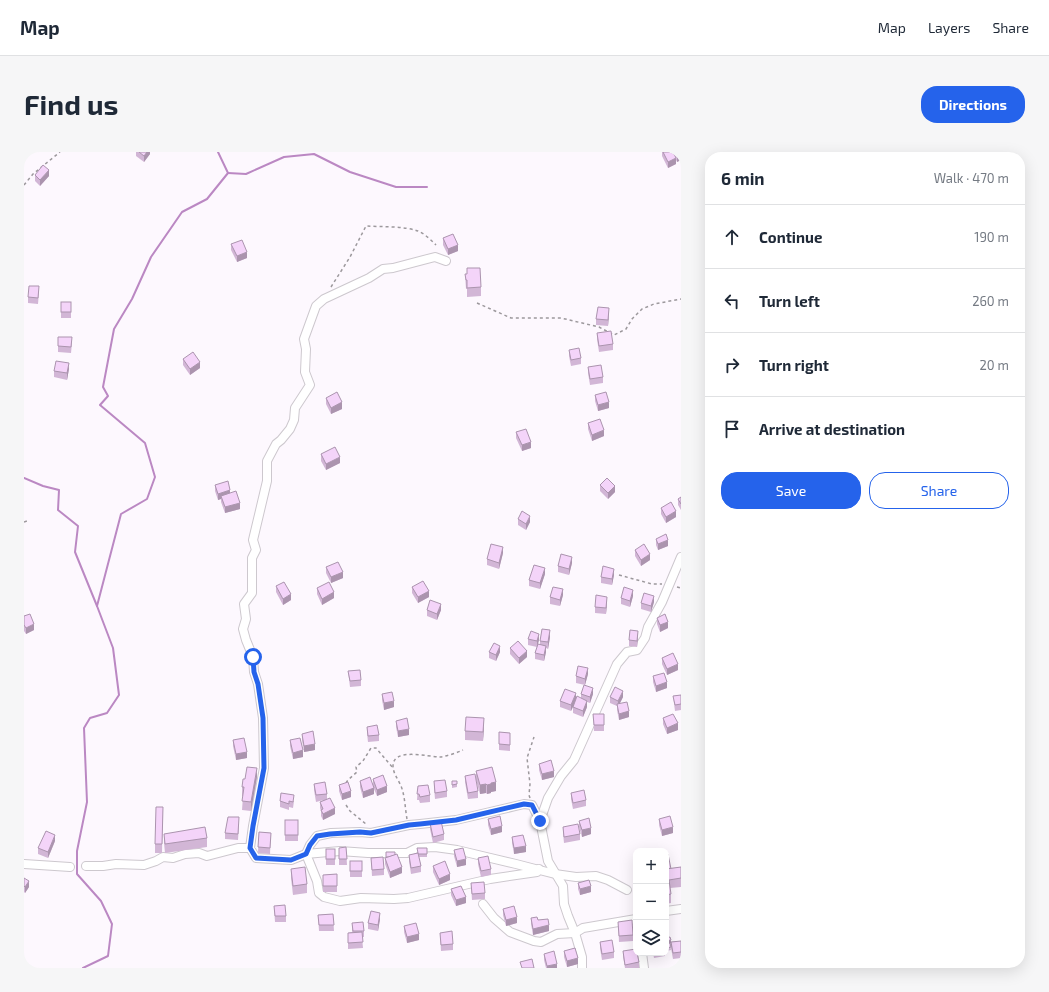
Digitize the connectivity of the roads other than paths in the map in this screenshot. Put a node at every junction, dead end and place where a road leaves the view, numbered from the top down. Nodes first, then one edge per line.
1 (446, 261) dead end
2 (681, 557) edge
3 (540, 821) junction
4 (250, 848) junction
5 (306, 854) junction
6 (24, 864) edge
7 (86, 866) dead end
8 (70, 867) dead end
9 (539, 869) junction
10 (555, 874) junction
11 (627, 890) dead end
12 (483, 904) dead end
13 (681, 909) edge
14 (669, 911) edge
15 (633, 920) edge
16 (575, 933) junction
17 (642, 956) edge
18 (582, 968) edge
19 (644, 968) edge

1 - 4 street
2 - 3 street
3 - 5 street
3 - 10 street
4 - 5 street
4 - 7 street
5 - 9 street
5 - 9 street
6 - 8 street
9 - 10 street
10 - 11 street
10 - 16 street
12 - 16 street
13 - 14 street
15 - 16 street
16 - 18 street
17 - 19 street

